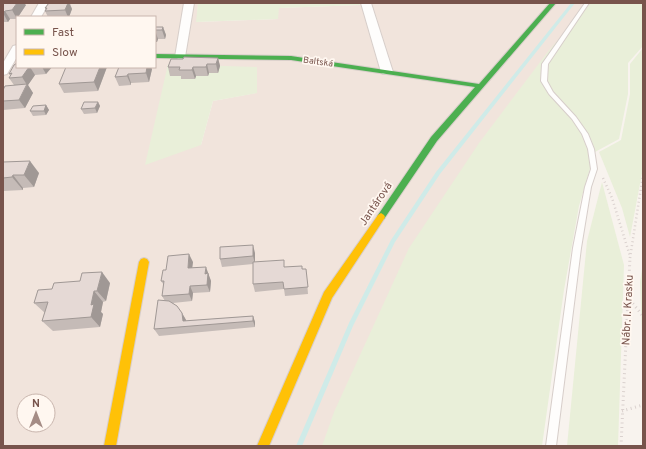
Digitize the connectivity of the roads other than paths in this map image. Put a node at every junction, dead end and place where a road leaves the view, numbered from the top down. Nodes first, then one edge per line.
1 (44, 3) edge
2 (190, 3) edge
3 (366, 3) edge
4 (553, 3) edge
5 (587, 3) edge
6 (37, 16) edge
7 (13, 53) edge
8 (156, 56) edge
9 (180, 57) junction
10 (3, 72) edge
11 (387, 72) junction
12 (480, 86) junction
13 (144, 262) dead end
14 (110, 446) edge
15 (263, 446) edge
16 (552, 446) edge

1 - 6 street
2 - 9 street
3 - 11 street
4 - 12 street, Jantárová
5 - 16 lane
7 - 10 street
8 - 9 street, Baltská
9 - 11 street, Baltská
11 - 12 street, Baltská
12 - 15 street, Jantárová
13 - 14 street

